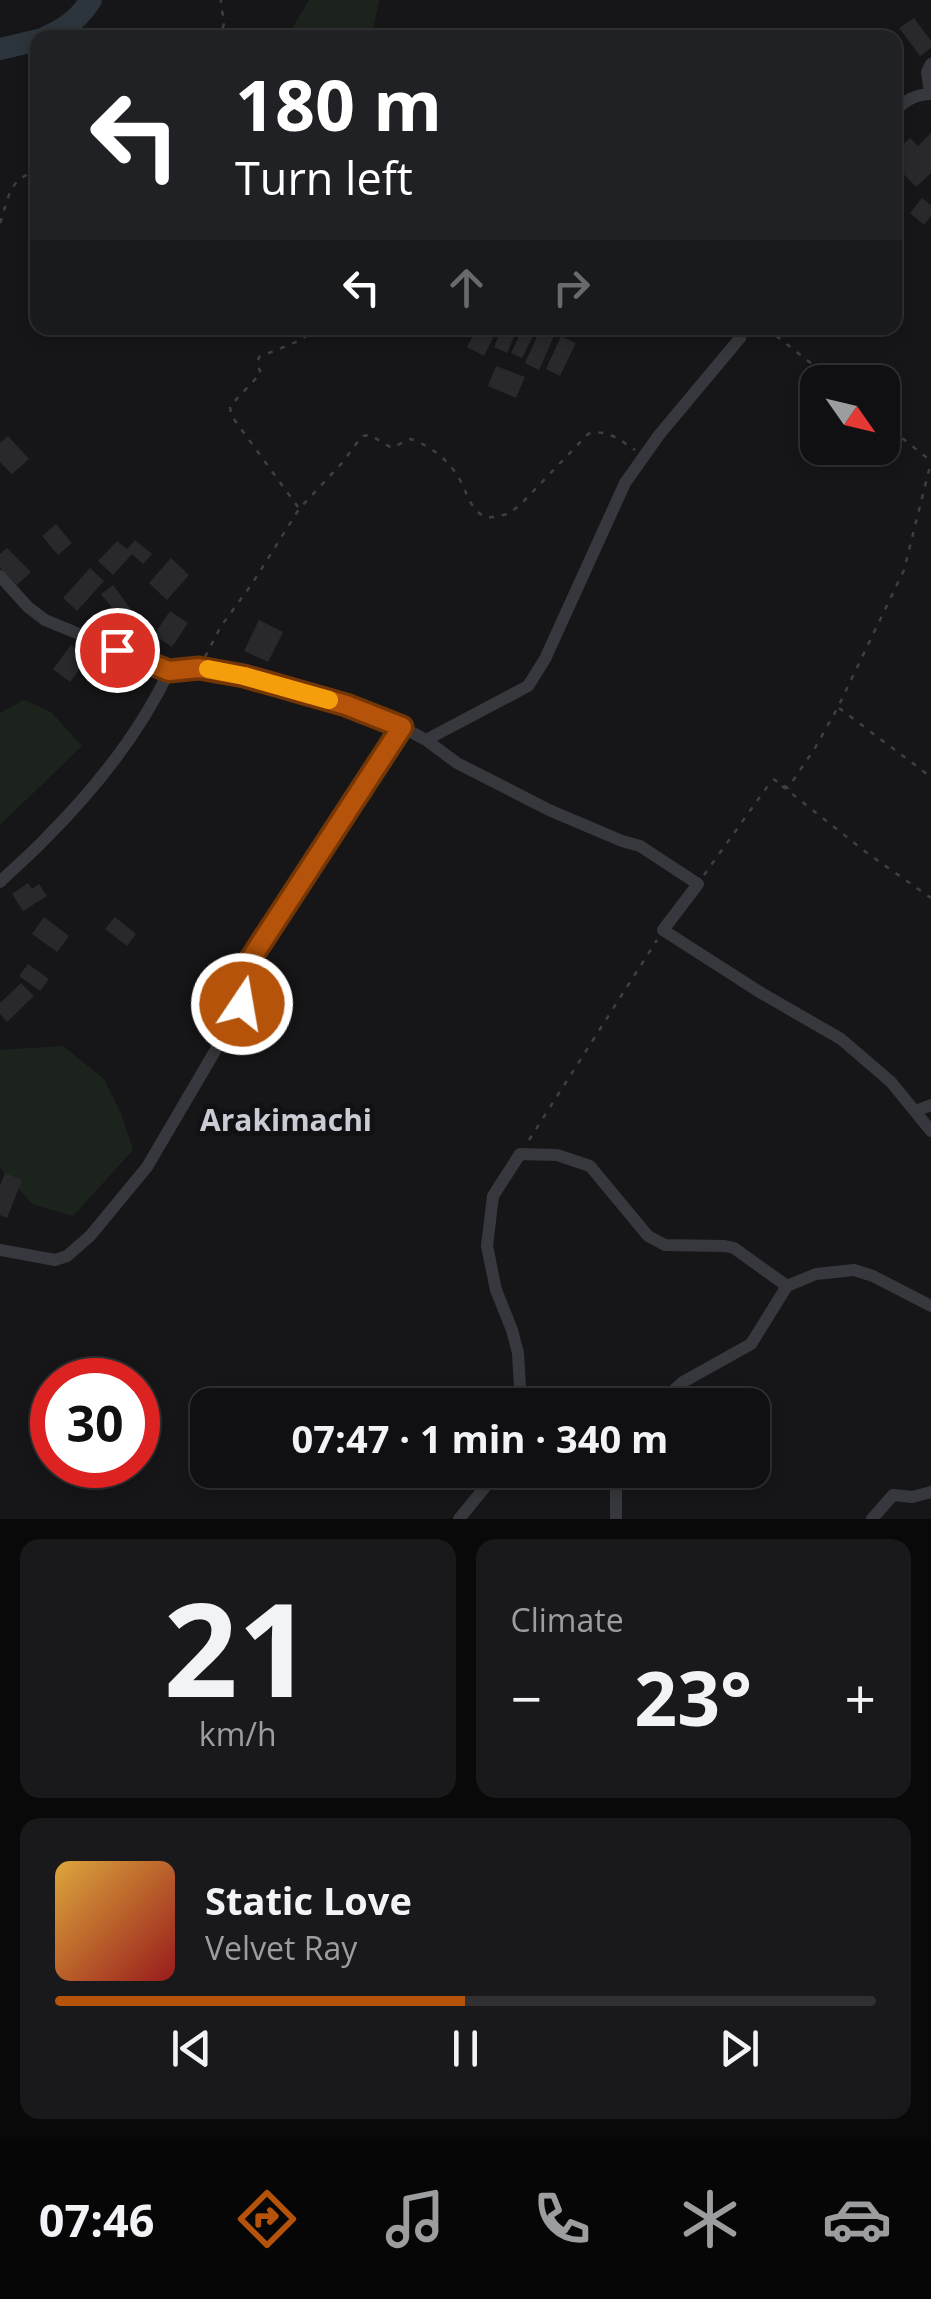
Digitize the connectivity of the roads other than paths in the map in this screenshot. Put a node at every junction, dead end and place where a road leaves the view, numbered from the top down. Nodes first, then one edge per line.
1 (931, 64) edge
2 (931, 94) edge
3 (902, 104) edge
4 (739, 335) edge
5 (0, 576) edge
6 (169, 671) junction
7 (402, 727) junction
8 (426, 740) junction
9 (0, 882) edge
10 (931, 1105) edge
11 (915, 1111) junction
12 (931, 1131) edge
13 (0, 1250) edge
14 (787, 1286) junction
15 (931, 1306) edge
16 (519, 1388) edge
17 (676, 1388) edge
18 (484, 1488) edge
19 (616, 1488) edge
20 (931, 1492) edge
21 (458, 1519) edge
22 (616, 1519) edge
23 (872, 1519) edge

1 - 2 street
2 - 3 street
4 - 8 street
5 - 6 street
6 - 7 street
6 - 9 street
7 - 8 street
7 - 13 street
8 - 11 street
10 - 11 street
11 - 12 street
14 - 15 street
14 - 16 street
14 - 17 street
18 - 21 street
19 - 22 street
20 - 23 street

